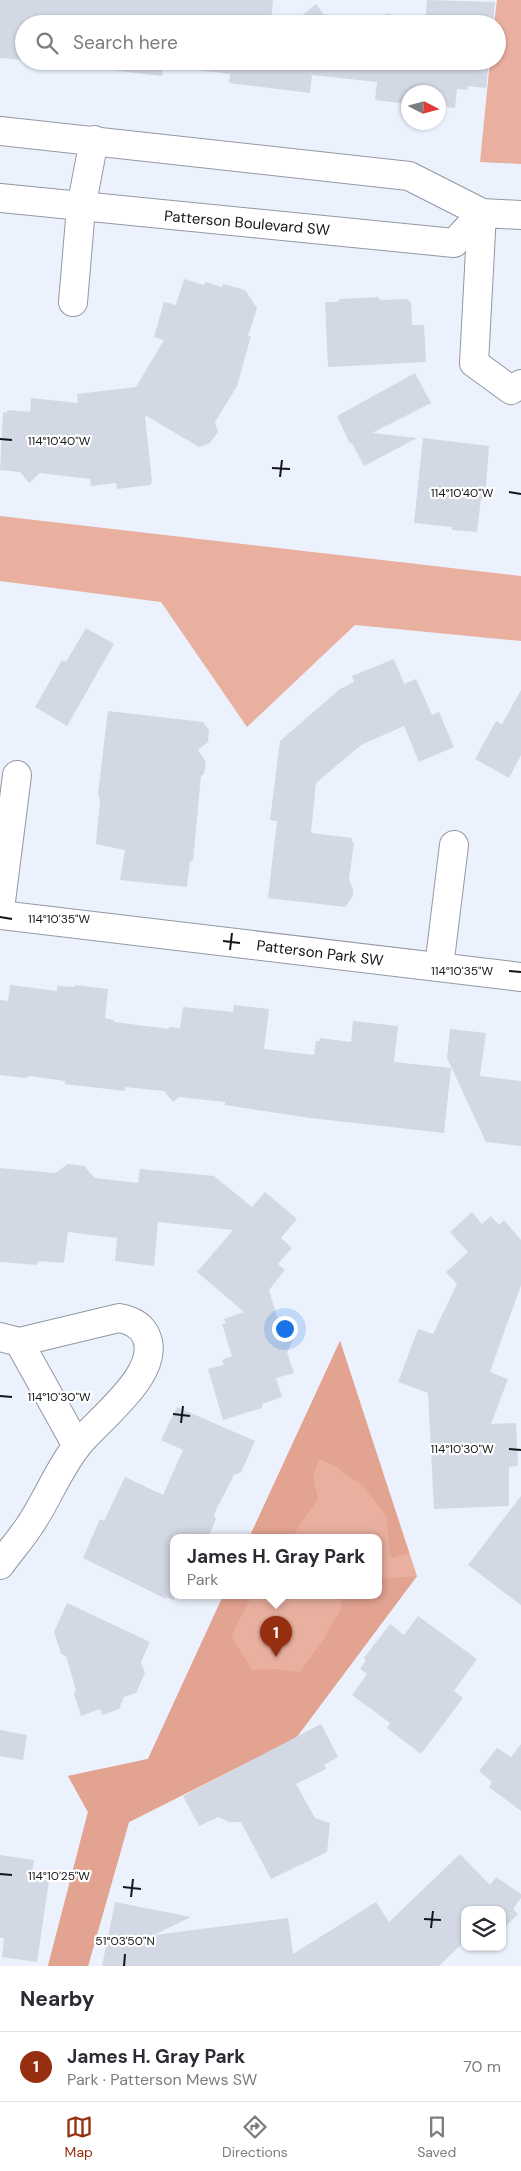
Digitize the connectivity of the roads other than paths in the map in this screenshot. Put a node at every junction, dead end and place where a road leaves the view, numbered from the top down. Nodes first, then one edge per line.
1 (0, 131) edge
2 (94, 140) junction
3 (0, 198) edge
4 (81, 208) junction
5 (482, 213) junction
6 (521, 215) edge
7 (73, 302) dead end
8 (521, 384) edge
9 (17, 775) dead end
10 (454, 845) dead end
11 (0, 908) edge
12 (0, 914) edge
13 (439, 967) junction
14 (521, 977) edge
15 (10, 1340) edge
16 (77, 1446) junction
17 (0, 1564) edge

1 - 2 street
2 - 4 street
2 - 5 street
3 - 4 street, Patterson Boulevard SW
4 - 5 street, Patterson Boulevard SW
4 - 7 street
5 - 6 street
5 - 8 street
9 - 11 street
10 - 13 street
12 - 13 street, Patterson Park SW
13 - 14 street, Patterson Park SW
15 - 16 street
15 - 16 street
16 - 17 street

